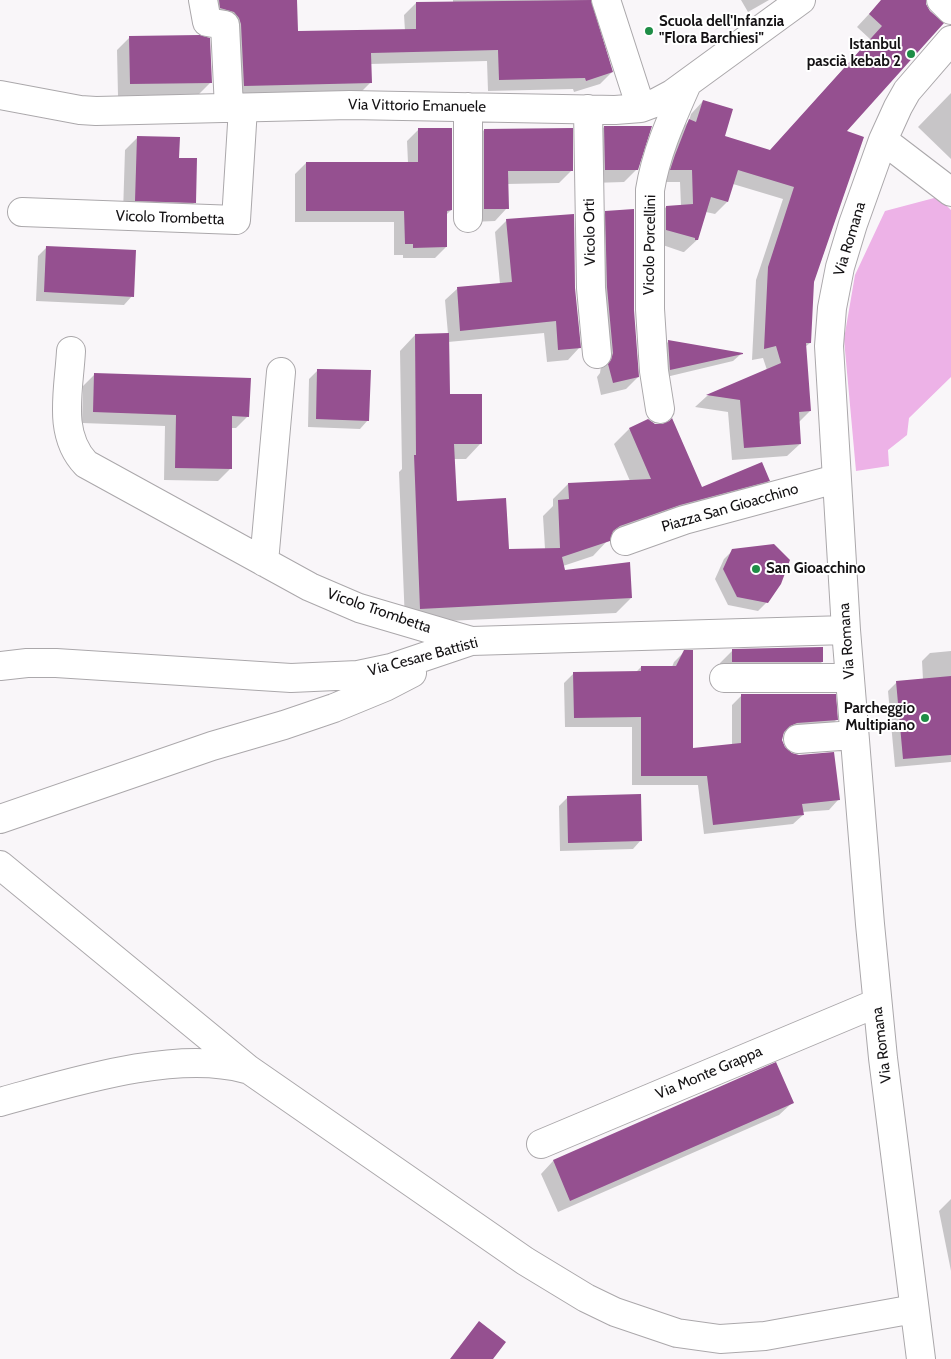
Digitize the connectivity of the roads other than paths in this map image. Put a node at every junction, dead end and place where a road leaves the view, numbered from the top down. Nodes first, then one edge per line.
1 (203, 0) edge
2 (606, 0) edge
3 (801, 0) edge
4 (941, 0) edge
5 (951, 10) edge
6 (951, 40) edge
7 (686, 86) junction
8 (0, 96) edge
9 (468, 107) junction
10 (236, 108) junction
11 (641, 108) junction
12 (588, 109) junction
13 (883, 140) junction
14 (951, 192) edge
15 (22, 212) dead end
16 (468, 218) dead end
17 (71, 352) dead end
18 (598, 354) dead end
19 (281, 372) dead end
20 (660, 409) dead end
21 (836, 478) junction
22 (625, 541) dead end
23 (264, 562) junction
24 (846, 630) junction
25 (471, 641) junction
26 (0, 666) edge
27 (724, 678) dead end
28 (850, 678) junction
29 (854, 735) junction
30 (798, 739) dead end
31 (0, 819) edge
32 (0, 865) edge
33 (877, 1003) junction
34 (248, 1069) junction
35 (0, 1102) edge
36 (542, 1144) dead end
37 (914, 1309) junction
38 (921, 1359) edge

1 - 10 street
2 - 11 street
3 - 7 street, Via Vittorio Emanuele
4 - 5 street
6 - 13 street, Via Romana
7 - 11 street, Via Vittorio Emanuele
7 - 20 street, Vicolo Porcellini
8 - 10 street, Via Vittorio Emanuele
9 - 10 street, Via Vittorio Emanuele
9 - 12 street, Via Vittorio Emanuele
9 - 16 street
10 - 15 street, Vicolo Trombetta
11 - 12 street, Via Vittorio Emanuele
12 - 18 street, Vicolo Orti
13 - 14 street
13 - 21 street, Via Romana
17 - 23 street, Vicolo Trombetta
19 - 23 street
21 - 22 street, Piazza San Gioacchino
21 - 24 street, Via Romana
23 - 25 street, Vicolo Trombetta
24 - 25 street, Via Cesare Battisti
24 - 28 street, Via Romana
25 - 26 street, Via Cesare Battisti
25 - 31 street
27 - 28 street
28 - 29 street, Via Romana
29 - 30 street
29 - 33 street, Via Romana
32 - 34 street
33 - 36 street, Via Monte Grappa
33 - 37 street, Via Romana
34 - 35 street
34 - 37 street
37 - 38 street, Via Romana

